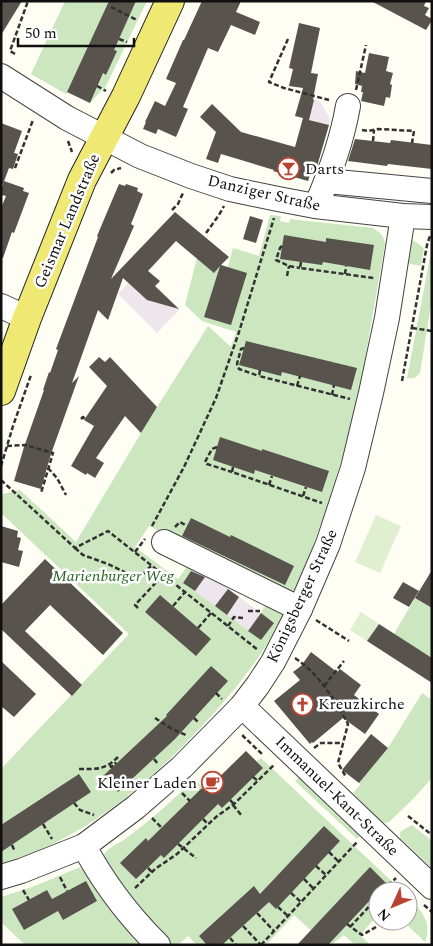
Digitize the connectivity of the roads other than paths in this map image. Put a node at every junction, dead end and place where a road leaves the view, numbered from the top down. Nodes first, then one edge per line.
1 (170, 1) edge
2 (1, 76) edge
3 (347, 116) road end
4 (104, 137) junction
5 (327, 181) junction
6 (432, 190) edge
7 (316, 206) junction
8 (403, 216) junction
9 (432, 217) edge
10 (1, 306) edge
11 (26, 318) junction
12 (1, 392) edge
13 (164, 542) dead end
14 (300, 609) junction
15 (242, 706) junction
16 (84, 846) junction
17 (1, 878) edge
18 (432, 888) edge
19 (158, 945) edge

1 - 4 main road, Geismar Landstraße
2 - 4 street, Danziger Straße
3 - 5 street
4 - 7 street, Danziger Straße
4 - 11 main road, Geismar Landstraße
5 - 6 street
5 - 7 street
7 - 8 street, Danziger Straße
8 - 9 street, Danziger Straße
8 - 14 street, Königsberger Straße
10 - 11 street
11 - 12 main road, Geismar Landstraße
13 - 14 street
14 - 15 street, Königsberger Straße
15 - 16 street, Königsberger Straße
15 - 18 street, Immanuel-Kant-Straße
16 - 17 street, Königsberger Straße
16 - 19 street

